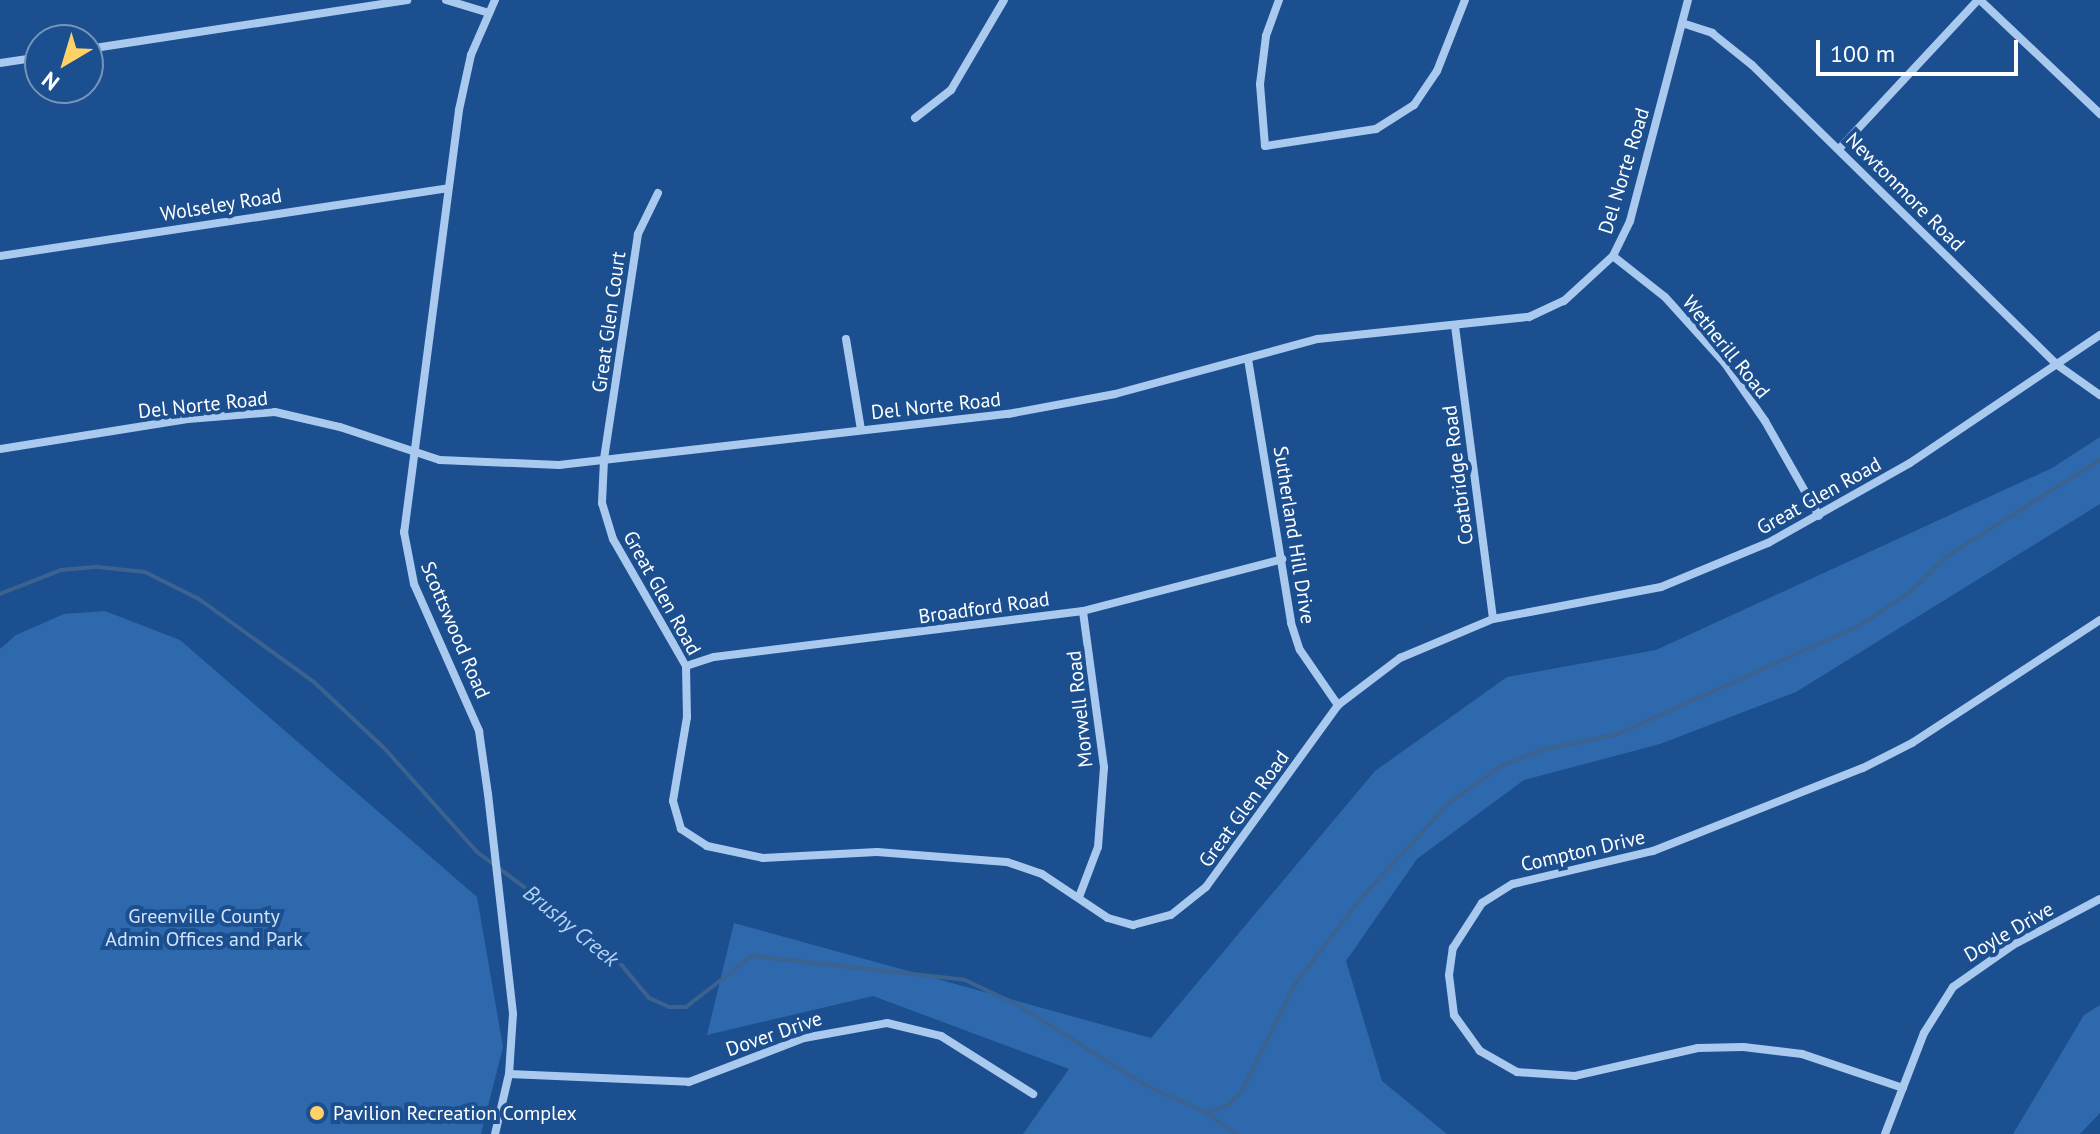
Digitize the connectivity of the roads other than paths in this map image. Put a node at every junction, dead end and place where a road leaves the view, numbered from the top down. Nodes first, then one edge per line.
1 (407, 0) edge
2 (446, 0) edge
3 (495, 0) edge
4 (1004, 0) edge
5 (1279, 0) edge
6 (1465, 0) edge
7 (1688, 0) edge
8 (1979, 0) edge
9 (489, 13) junction
10 (1682, 23) junction
11 (104, 47) edge
12 (24, 59) edge
13 (0, 63) edge
14 (2100, 114) edge
15 (915, 118) dead end
16 (1839, 149) junction
17 (447, 188) junction
18 (658, 193) dead end
19 (0, 256) edge
20 (1613, 256) junction
21 (1455, 326) junction
22 (2100, 335) edge
23 (846, 339) dead end
24 (1248, 359) junction
25 (2056, 364) junction
26 (2100, 395) edge
27 (861, 430) junction
28 (0, 449) edge
29 (412, 451) junction
30 (604, 460) junction
31 (1819, 516) junction
32 (1282, 559) junction
33 (1083, 611) junction
34 (1493, 619) junction
35 (2100, 620) edge
36 (686, 666) junction
37 (1338, 705) junction
38 (1079, 897) junction
39 (2100, 899) edge
40 (509, 1074) junction
41 (1903, 1088) junction
42 (1033, 1094) dead end
43 (495, 1134) edge
44 (1885, 1134) edge

1 - 11 street
2 - 9 street
3 - 9 street, Scottswood Road
4 - 15 street
5 - 6 street
7 - 10 street, Del Norte Road
8 - 14 street
8 - 16 street
9 - 17 street, Scottswood Road
10 - 16 street, Newtonmore Road
10 - 20 street, Del Norte Road
12 - 13 street
16 - 25 street, Newtonmore Road
17 - 19 street, Wolseley Road
17 - 29 street, Scottswood Road
18 - 30 street, Great Glen Court
20 - 21 street, Del Norte Road
20 - 31 street, Wetherill Road
21 - 24 street, Del Norte Road
21 - 34 street, Coatbridge Road
22 - 25 street, Great Glen Road
23 - 27 street
24 - 27 street, Del Norte Road
24 - 32 street, Sutherland Hill Drive
25 - 26 street, Newtonmore Road
25 - 31 street, Great Glen Road
27 - 30 street, Del Norte Road
28 - 29 street, Del Norte Road
29 - 30 street, Del Norte Road
29 - 40 street, Scottswood Road
30 - 36 street, Great Glen Road
31 - 34 street, Great Glen Road
32 - 33 street, Broadford Road
32 - 37 street, Sutherland Hill Drive
33 - 36 street, Broadford Road
33 - 38 street, Morwell Road
34 - 37 street, Great Glen Road
35 - 41 street, Compton Drive
36 - 38 street, Great Glen Road
37 - 38 street, Great Glen Road
39 - 41 street, Doyle Drive
40 - 42 street, Dover Drive
40 - 43 street, Scottswood Road
41 - 44 street, Doyle Drive

